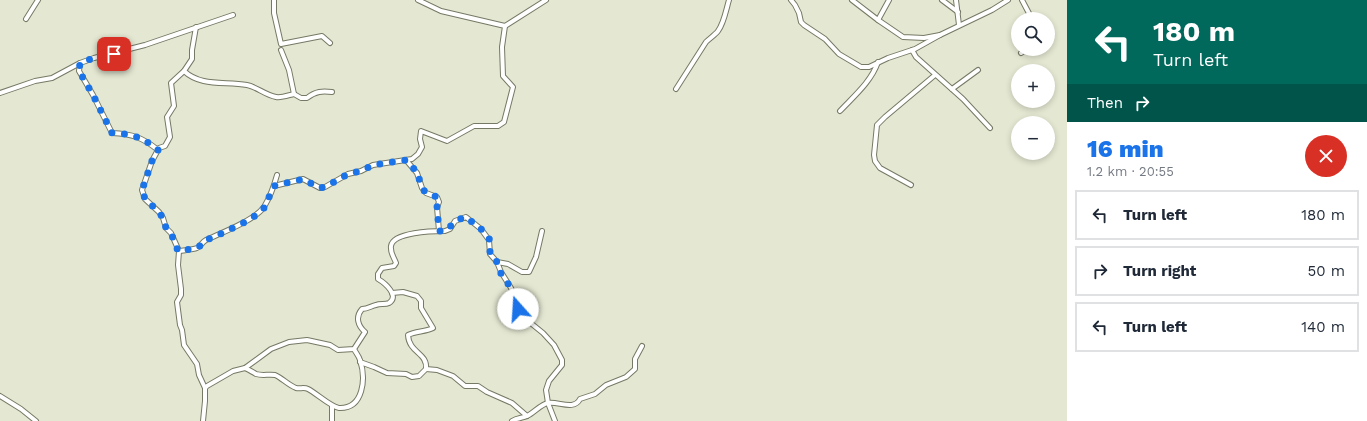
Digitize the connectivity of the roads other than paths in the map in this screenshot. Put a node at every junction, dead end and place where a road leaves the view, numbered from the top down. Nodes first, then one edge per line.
1 (38, 0) edge
2 (274, 0) edge
3 (418, 0) edge
4 (546, 0) edge
5 (729, 0) edge
6 (791, 0) edge
7 (852, 0) edge
8 (889, 0) edge
9 (942, 0) edge
10 (956, 0) edge
11 (1008, 0) edge
12 (1022, 0) edge
13 (958, 12) junction
14 (1028, 12) edge
15 (233, 15) dead end
16 (26, 19) dead end
17 (878, 20) junction
18 (959, 25) junction
19 (505, 26) junction
20 (196, 27) junction
21 (940, 34) junction
22 (330, 43) dead end
23 (281, 50) dead end
24 (912, 50) junction
25 (878, 62) junction
26 (80, 63) junction
27 (978, 70) dead end
28 (184, 71) junction
29 (935, 75) junction
30 (676, 89) dead end
31 (952, 89) junction
32 (332, 92) dead end
33 (0, 93) edge
34 (294, 94) junction
35 (840, 111) dead end
36 (990, 128) dead end
37 (158, 150) junction
38 (406, 160) junction
39 (277, 175) dead end
40 (911, 185) dead end
41 (274, 186) junction
42 (439, 231) junction
43 (542, 231) dead end
44 (178, 251) junction
45 (497, 262) junction
46 (392, 293) junction
47 (642, 346) dead end
48 (354, 350) junction
49 (360, 362) junction
50 (245, 368) junction
51 (426, 369) junction
52 (205, 388) junction
53 (0, 396) edge
54 (548, 403) junction
55 (332, 406) junction
56 (527, 416) junction
57 (36, 421) edge
58 (203, 421) edge
59 (332, 421) edge
60 (512, 421) edge
61 (555, 421) edge

1 - 16 street
2 - 22 street
3 - 19 street
4 - 19 street
5 - 30 street
6 - 25 street
7 - 17 street
8 - 17 street
9 - 13 street
10 - 13 street
11 - 18 street
12 - 14 street
13 - 18 street
15 - 20 street
17 - 21 street
18 - 21 street
19 - 38 street
20 - 26 street
20 - 28 street
21 - 24 street
23 - 34 street
24 - 25 street
24 - 29 street
25 - 35 street
26 - 33 street
26 - 37 street
27 - 31 street
28 - 34 street
28 - 37 street
29 - 31 street
29 - 40 street
31 - 36 street
32 - 34 street
37 - 44 street
38 - 41 street
38 - 42 street
39 - 41 street
41 - 44 street
42 - 45 street
42 - 46 street
43 - 45 street
44 - 52 street
45 - 54 street
46 - 48 street
46 - 51 street
47 - 54 street
48 - 49 street
48 - 50 street
49 - 51 street
49 - 55 street
50 - 52 street
50 - 55 street
51 - 56 street
52 - 58 street
53 - 57 street
54 - 56 street
54 - 61 street
55 - 59 street
56 - 60 street

